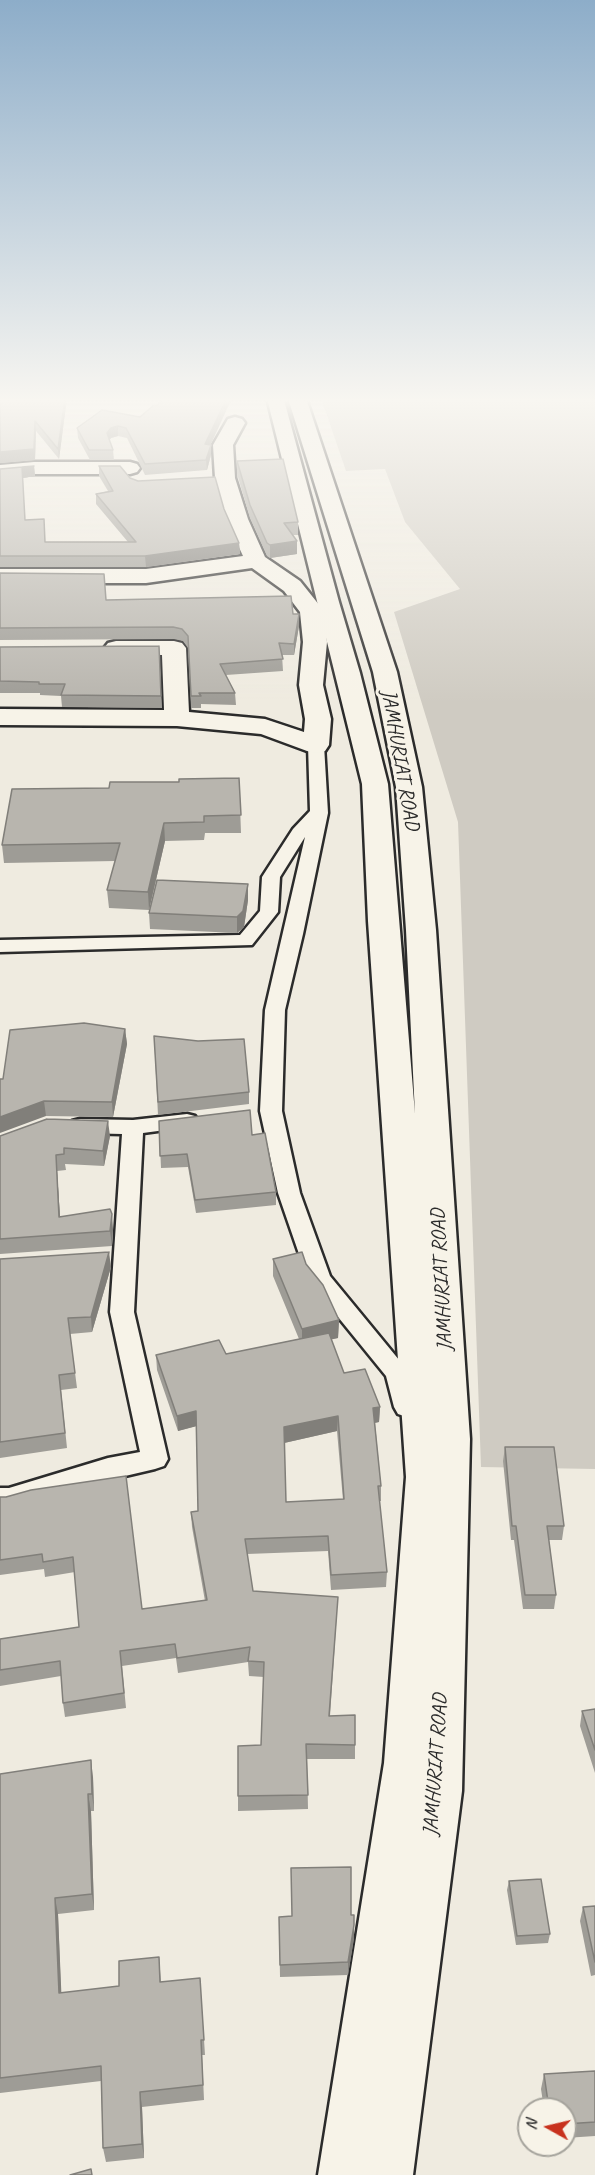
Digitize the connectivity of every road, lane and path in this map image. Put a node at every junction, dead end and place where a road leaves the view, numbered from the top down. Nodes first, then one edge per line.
1 (226, 500) edge
2 (301, 500) edge
3 (330, 500) edge
4 (256, 561) junction
5 (0, 576) edge
6 (95, 648) edge
7 (348, 673) junction
8 (311, 686) junction
9 (0, 717) edge
10 (177, 718) junction
11 (316, 745) junction
12 (319, 813) junction
13 (0, 946) edge
14 (271, 1111) junction
15 (248, 1114) edge
16 (202, 1119) edge
17 (57, 1125) edge
18 (133, 1127) junction
19 (426, 1477) junction
20 (0, 1499) edge
21 (346, 2175) edge
22 (385, 2175) edge

1 - 4 main road
2 - 7 main road, JAMHURIAT ROAD
3 - 22 main road, JAMHURIAT ROAD
4 - 5 main road
4 - 8 main road
6 - 10 main road
7 - 8 main road
7 - 19 main road, JAMHURIAT ROAD
8 - 11 main road
9 - 10 main road
10 - 11 main road
11 - 12 lane
12 - 13 lane
12 - 14 lane
14 - 15 lane
14 - 19 lane
16 - 18 lane
17 - 18 lane
18 - 20 lane
19 - 21 main road, JAMHURIAT ROAD

